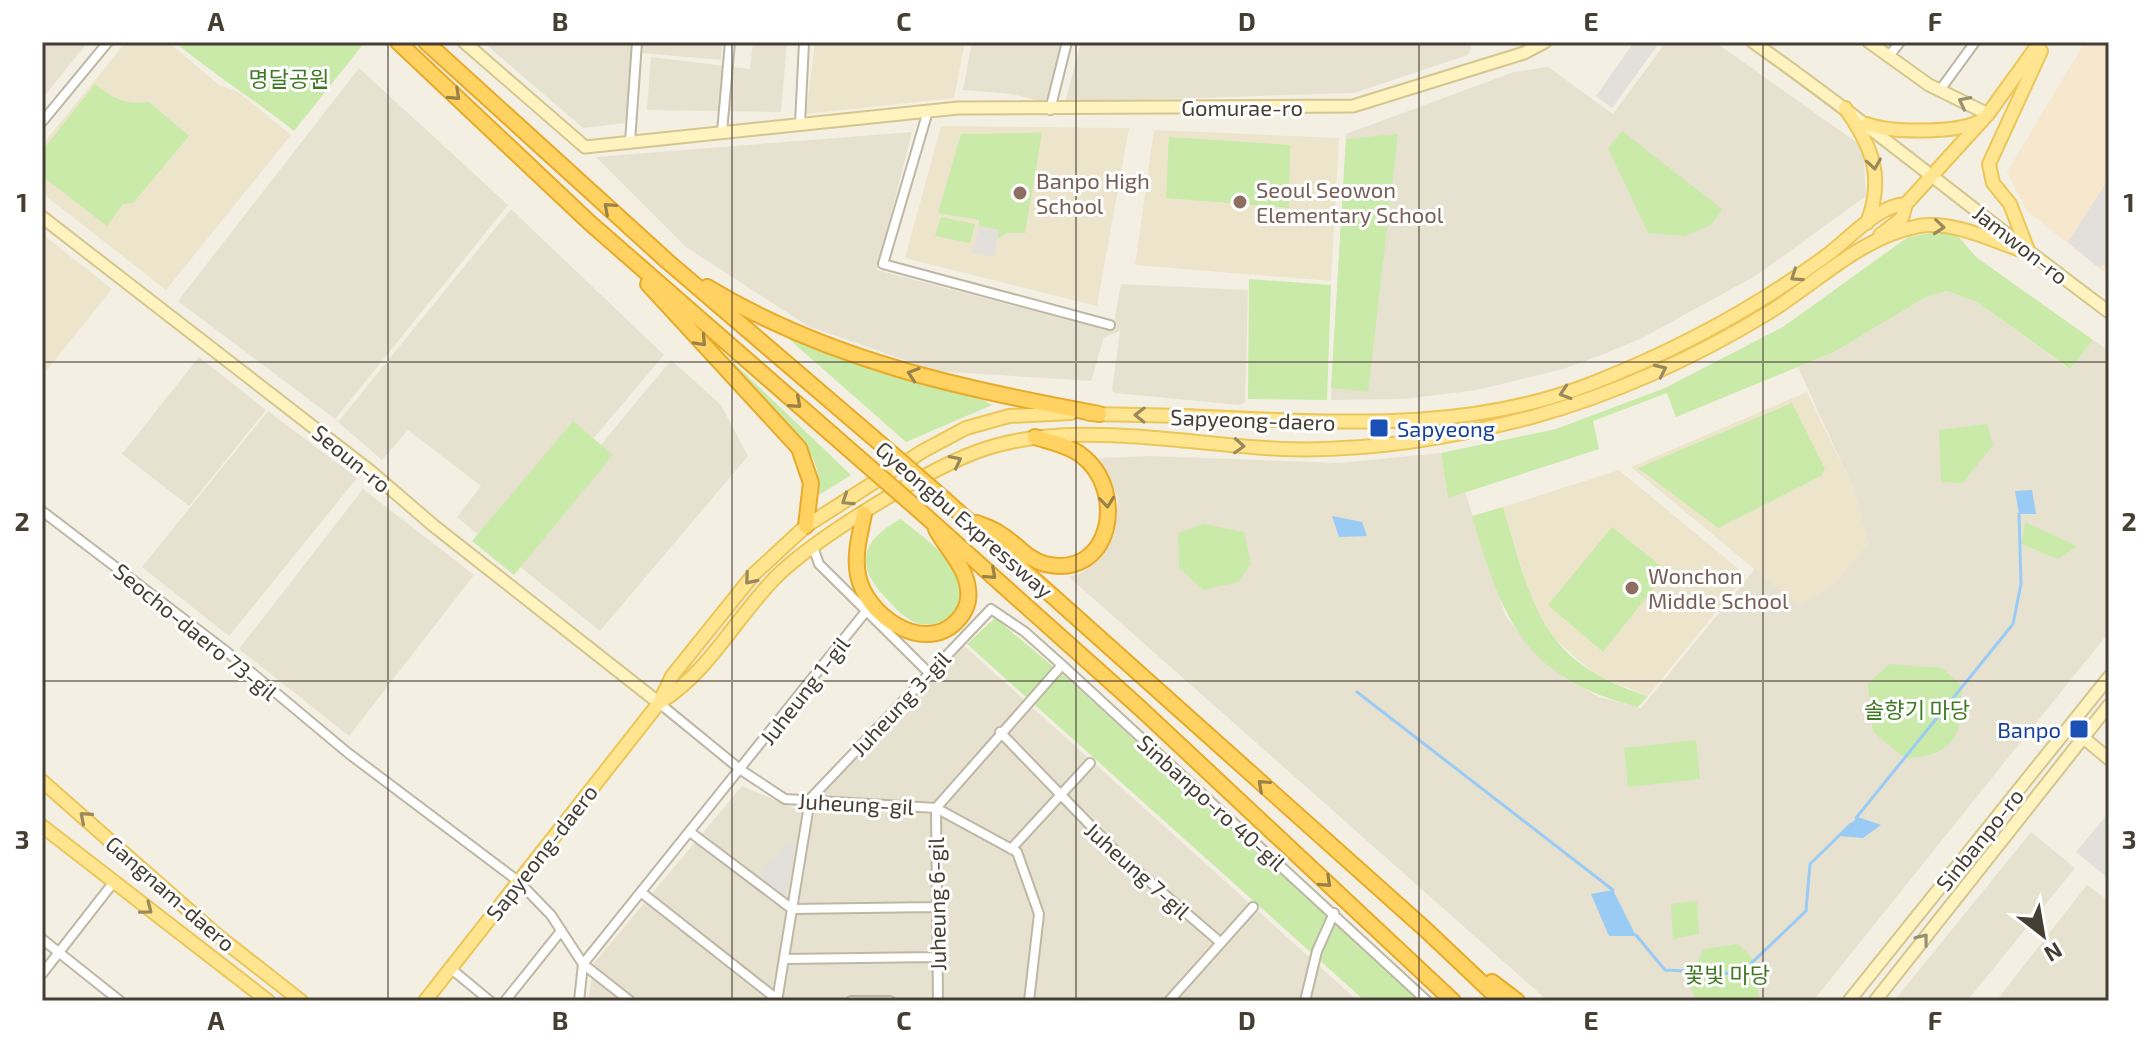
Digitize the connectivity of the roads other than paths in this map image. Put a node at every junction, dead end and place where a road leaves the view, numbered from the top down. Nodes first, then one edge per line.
1 (108, 42) edge
2 (398, 42) edge
3 (426, 42) edge
4 (464, 42) edge
5 (637, 42) edge
6 (730, 42) edge
7 (804, 42) edge
8 (1067, 42) edge
9 (1545, 42) edge
10 (1753, 42) edge
11 (1869, 42) edge
12 (1900, 42) edge
13 (1975, 42) edge
14 (2043, 42) edge
15 (1768, 46) edge
16 (1889, 56) junction
17 (1940, 90) junction
18 (1845, 108) junction
19 (1050, 110) junction
20 (928, 111) junction
21 (1986, 116) junction
22 (42, 122) edge
23 (800, 124) junction
24 (1867, 124) junction
25 (722, 132) junction
26 (630, 142) junction
27 (1933, 175) junction
28 (1906, 204) junction
29 (42, 217) edge
30 (590, 223) junction
31 (1864, 227) junction
32 (1865, 247) junction
33 (2029, 253) junction
34 (667, 261) junction
35 (1837, 267) junction
36 (2109, 312) edge
37 (1110, 325) dead end
38 (1099, 414) junction
39 (1035, 437) junction
40 (42, 511) edge
41 (864, 514) junction
42 (927, 517) junction
43 (965, 518) junction
44 (806, 526) junction
45 (813, 547) junction
46 (991, 609) joint
47 (867, 610) junction
48 (1062, 665) junction
49 (928, 672) junction
50 (2109, 677) edge
51 (659, 703) junction
52 (2109, 705) edge
53 (2070, 727) junction
54 (1000, 732) junction
55 (2083, 737) junction
56 (2109, 759) edge
57 (1090, 763) dead end
58 (741, 770) junction
59 (42, 781) edge
60 (1061, 794) junction
61 (810, 799) junction
62 (936, 808) junction
63 (42, 826) edge
64 (690, 832) junction
65 (1011, 849) junction
66 (518, 881) junction
67 (113, 883) junction
68 (642, 893) junction
69 (934, 907) junction
70 (1253, 907) dead end
71 (792, 909) junction
72 (1334, 913) junction
73 (1426, 930) junction
74 (561, 931) junction
75 (42, 939) edge
76 (1220, 942) junction
77 (59, 952) junction
78 (936, 957) junction
79 (784, 959) junction
80 (583, 964) junction
81 (449, 967) junction
82 (42, 974) edge
83 (1416, 991) junction
84 (120, 1001) edge
85 (268, 1001) edge
86 (301, 1001) edge
87 (425, 1001) edge
88 (490, 1001) edge
89 (505, 1001) edge
90 (579, 1001) edge
91 (630, 1001) edge
92 (777, 1001) edge
93 (851, 1001) edge
94 (890, 1001) edge
95 (938, 1001) edge
96 (1029, 1001) edge
97 (1169, 1001) edge
98 (1305, 1001) edge
99 (1412, 1001) edge
100 (1427, 1001) edge
101 (1453, 1001) edge
102 (1501, 1001) edge
103 (1517, 1001) edge
104 (1849, 1001) edge
105 (1875, 1001) edge

1 - 22 street
2 -> 30 highway, Gyeongbu Expressway
34 -> 3 highway, Gyeongbu Expressway
4 - 26 street, Gomurae-ro
5 - 26 street
6 - 25 street
7 - 23 street
8 - 19 street
9 - 19 street, Gomurae-ro
10 - 15 street, Jamwon-ro
11 - 16 street
12 - 16 street
13 - 17 street
14 - 21 main road, Sapyeong-daero
14 - 33 main road
15 - 18 street, Jamwon-ro
16 - 17 street
21 -> 17 street
18 - 24 street, Jamwon-ro
18 -> 31 main road
19 - 20 street, Gomurae-ro
20 - 23 street, Gomurae-ro
20 - 37 street
21 - 24 main road
21 - 27 main road, Sapyeong-daero
23 - 25 street, Gomurae-ro
24 - 27 street, Jamwon-ro
25 - 26 street, Gomurae-ro
27 - 28 main road, Sapyeong-daero
27 - 33 street, Jamwon-ro
28 - 31 main road, Sapyeong-daero
28 - 32 main road, Sapyeong-daero
29 - 51 street, Seoun-ro
30 -> 42 highway, Gyeongbu Expressway, bridge
30 -> 44 highway
31 - 35 main road
31 -> 38 main road, Sapyeong-daero
32 -> 33 main road
32 - 35 main road
33 - 36 street, Jamwon-ro
38 -> 34 highway
34 - 43 highway, Gyeongbu Expressway, bridge
39 -> 35 main road, Sapyeong-daero
38 -> 44 main road, Sapyeong-daero
41 -> 39 main road, Sapyeong-daero
39 -> 43 highway
40 - 66 street, Seocho-daero 73-gil
41 - 42 highway
41 - 45 main road, Sapyeong-daero
42 -> 101 highway, Gyeongbu Expressway
73 -> 43 highway, Gyeongbu Expressway
44 -> 51 main road, Sapyeong-daero
45 - 47 street
45 - 51 main road, Sapyeong-daero
46 - 48 street, Sinbanpo-ro 40-gil
46 - 49 street, Juheung 3-gil
47 - 49 street
47 - 58 street, Juheung 1-gil
48 - 54 street
48 - 72 street, Sinbanpo-ro 40-gil
49 - 61 street, Juheung 3-gil
50 - 53 street, Sinbanpo-ro
51 - 58 street, Juheung-gil
51 - 66 main road, Sapyeong-daero
52 - 55 street, Sinbanpo-ro
53 - 55 street
53 - 104 street, Sinbanpo-ro
54 - 60 street, Juheung 7-gil
54 - 62 street
55 - 56 street
105 -> 55 street, Sinbanpo-ro
57 - 60 street
58 - 61 street, Juheung-gil
58 - 64 street, Juheung 1-gil
86 -> 59 main road, Gangnam-daero
60 - 65 street
60 - 76 street, Juheung 7-gil
61 - 62 street, Juheung-gil
61 - 71 street
62 - 65 street, Juheung-gil
62 - 69 street, Juheung 6-gil
63 - 67 main road, Gangnam-daero
64 - 68 street, Juheung 1-gil
64 - 71 street
65 - 96 street
66 - 74 street, Seocho-daero 73-gil
66 - 81 main road, Sapyeong-daero
67 - 77 street
67 -> 85 main road, Gangnam-daero
68 - 80 street, Juheung 1-gil
68 - 92 street
69 - 71 street
69 - 78 street, Juheung 6-gil
70 - 76 street
71 - 79 street
72 - 83 street, Sinbanpo-ro 40-gil
72 - 98 street
73 - 102 highway, Gyeongbu Expressway
73 - 103 highway
74 - 80 street, Seocho-daero 73-gil
74 - 89 street
75 - 77 street
76 - 97 street
77 - 82 street
77 - 84 street
78 - 79 street
78 - 95 street, Juheung 6-gil
79 - 92 street
80 - 90 street
80 - 91 street, Seocho-daero 73-gil
81 - 87 main road, Sapyeong-daero
81 - 88 street
83 - 99 street
83 - 100 street, Sinbanpo-ro 40-gil
93 - 94 street

